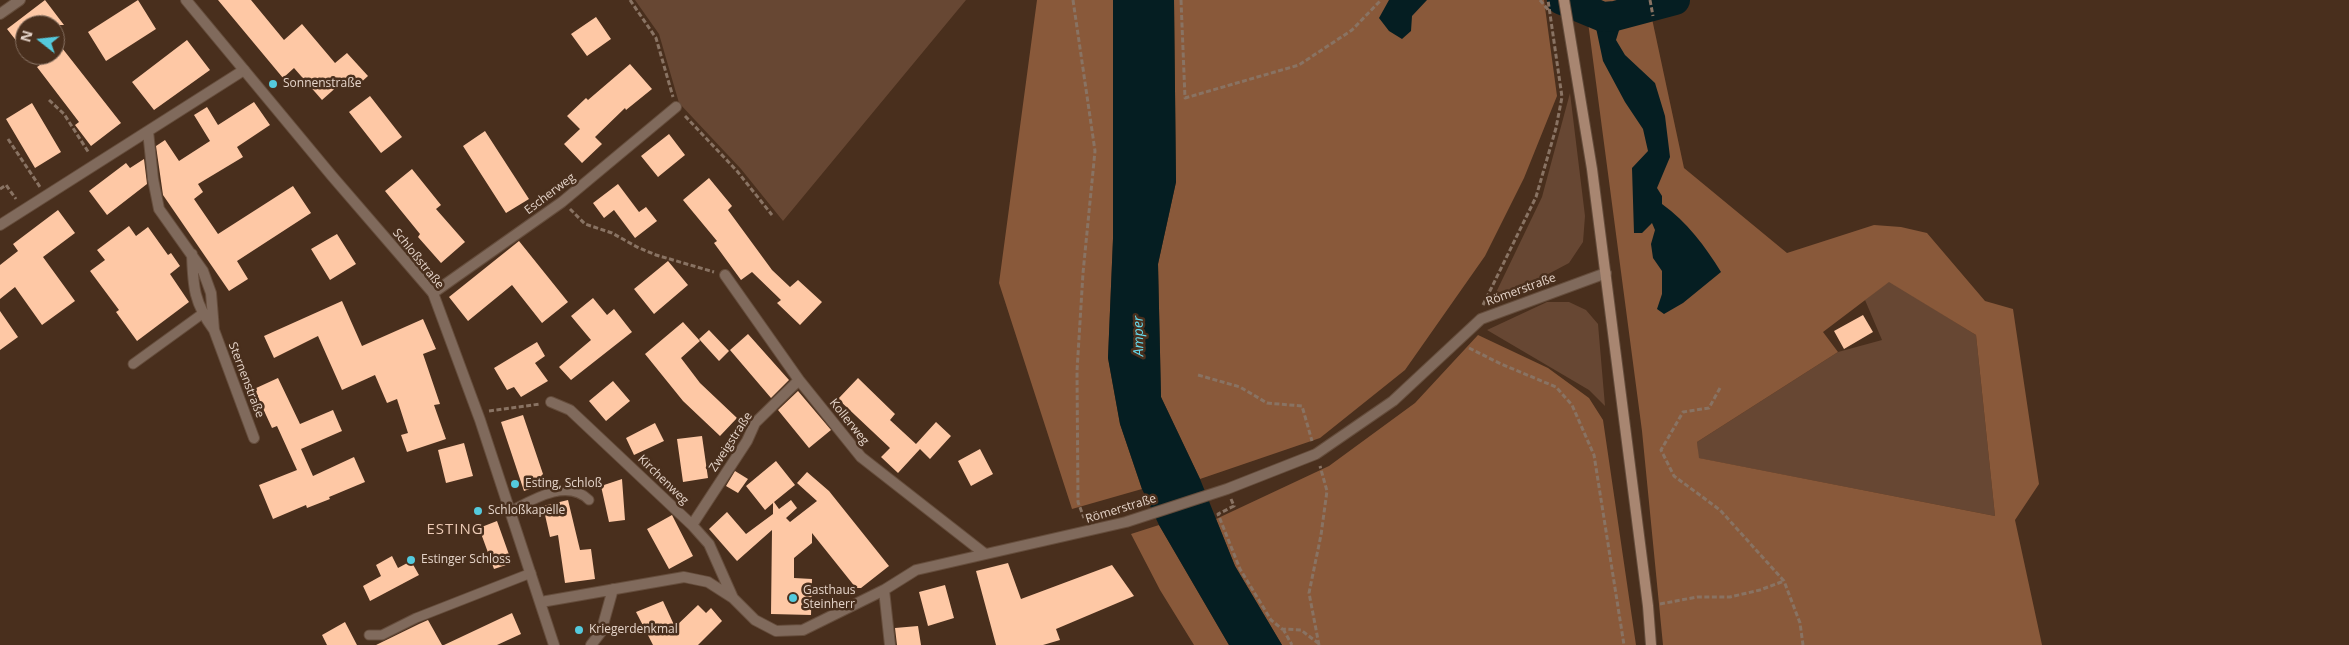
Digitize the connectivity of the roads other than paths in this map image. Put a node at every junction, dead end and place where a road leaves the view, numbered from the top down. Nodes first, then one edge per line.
1 (20, 0) edge
2 (186, 0) edge
3 (1565, 5) edge
4 (0, 14) edge
5 (244, 70) junction
6 (676, 107) road end
7 (148, 131) junction
8 (0, 225) edge
9 (192, 254) junction
10 (1606, 273) junction
11 (725, 276) road end
12 (433, 293) junction
13 (202, 314) junction
14 (214, 330) junction
15 (133, 364) dead end
16 (799, 380) junction
17 (551, 402) road end
18 (254, 438) dead end
19 (589, 500) dead end
20 (511, 511) junction
21 (692, 525) junction
22 (985, 554) junction
23 (531, 573) junction
24 (613, 589) junction
25 (884, 590) junction
26 (733, 598) junction
27 (541, 602) junction
28 (369, 635) dead end
29 (554, 645) edge
30 (591, 645) edge
31 (890, 645) edge
32 (1651, 645) edge

1 - 4 street
2 - 5 street, Schloßstraße
3 - 10 main road
5 - 7 street
5 - 12 street, Schloßstraße
6 - 12 street, Escherweg
7 - 8 street
7 - 9 street, Sternenstraße
9 - 13 street, Sternenstraße
9 - 14 street, Sternenstraße
10 - 22 street, Römerstraße
10 - 32 main road
11 - 16 street, Kollerweg
12 - 20 street, Schloßstraße
13 - 14 street, Sternenstraße
13 - 15 lane
14 - 18 street, Sternenstraße
16 - 21 street, Zweigstraße
16 - 22 street, Kollerweg
17 - 21 street, Kirchenweg
19 - 20 lane
20 - 23 street, Schloßstraße
21 - 26 street, Kirchenweg
22 - 25 street, Römerstraße
23 - 27 street, Schloßstraße
23 - 28 lane
24 - 26 street, Römerstraße
24 - 27 street, Römerstraße
24 - 30 street
25 - 26 street, Römerstraße
25 - 31 street
27 - 29 street, Schloßstraße

